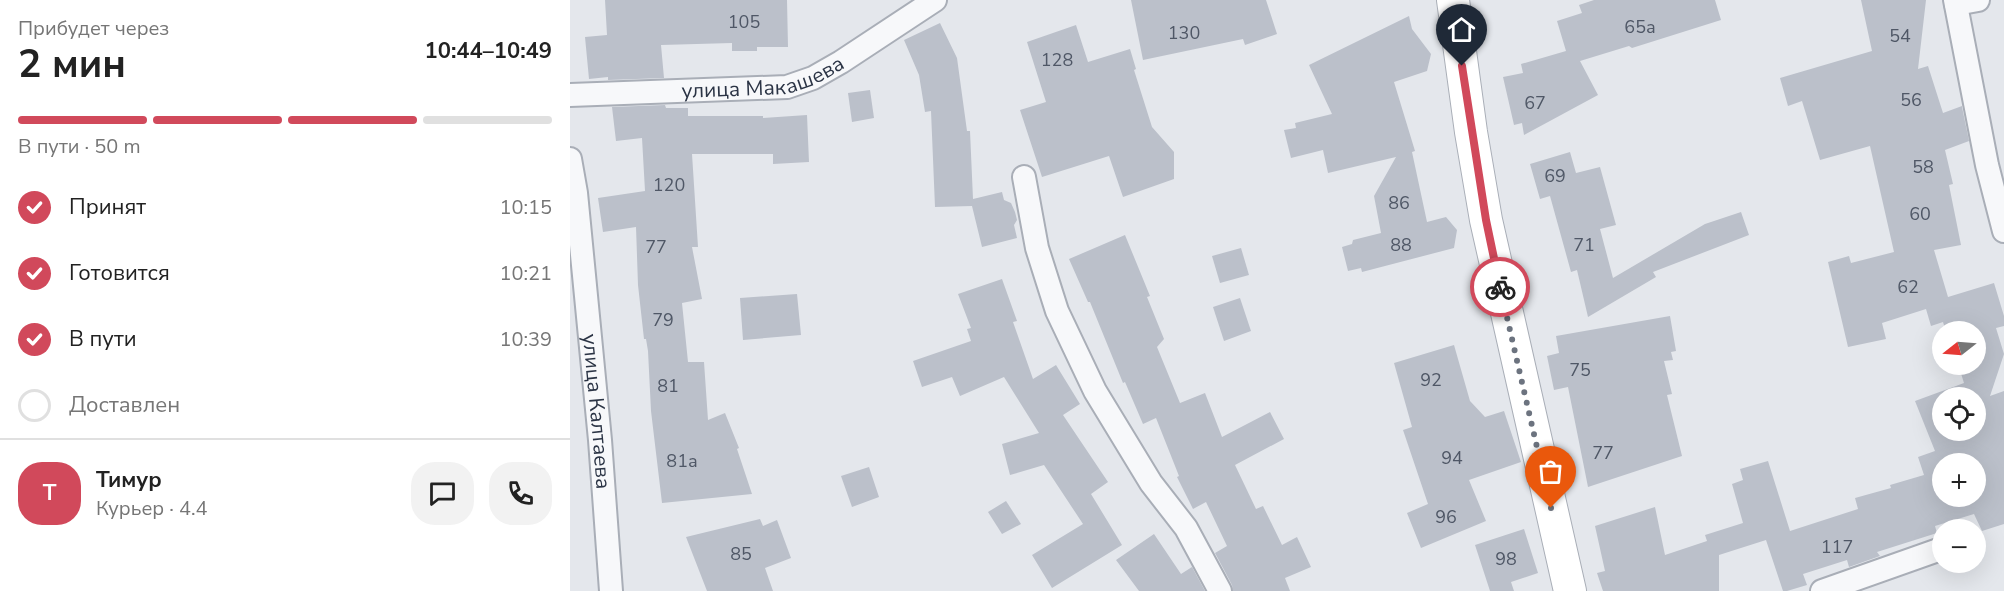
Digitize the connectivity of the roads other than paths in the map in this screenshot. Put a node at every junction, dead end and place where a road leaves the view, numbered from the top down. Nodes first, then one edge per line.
1 (935, 0) edge
2 (1453, 0) edge
3 (1963, 1) edge
4 (570, 95) edge
5 (570, 159) edge
6 (1024, 177) dead end
7 (2004, 231) edge
8 (1932, 552) edge
9 (611, 591) edge
10 (1220, 591) edge
11 (1570, 591) edge
12 (1822, 591) edge

1 - 4 street, улица Макашева
2 - 11 street
3 - 7 street
5 - 9 street, улица Калтаева
6 - 10 street
8 - 12 street

